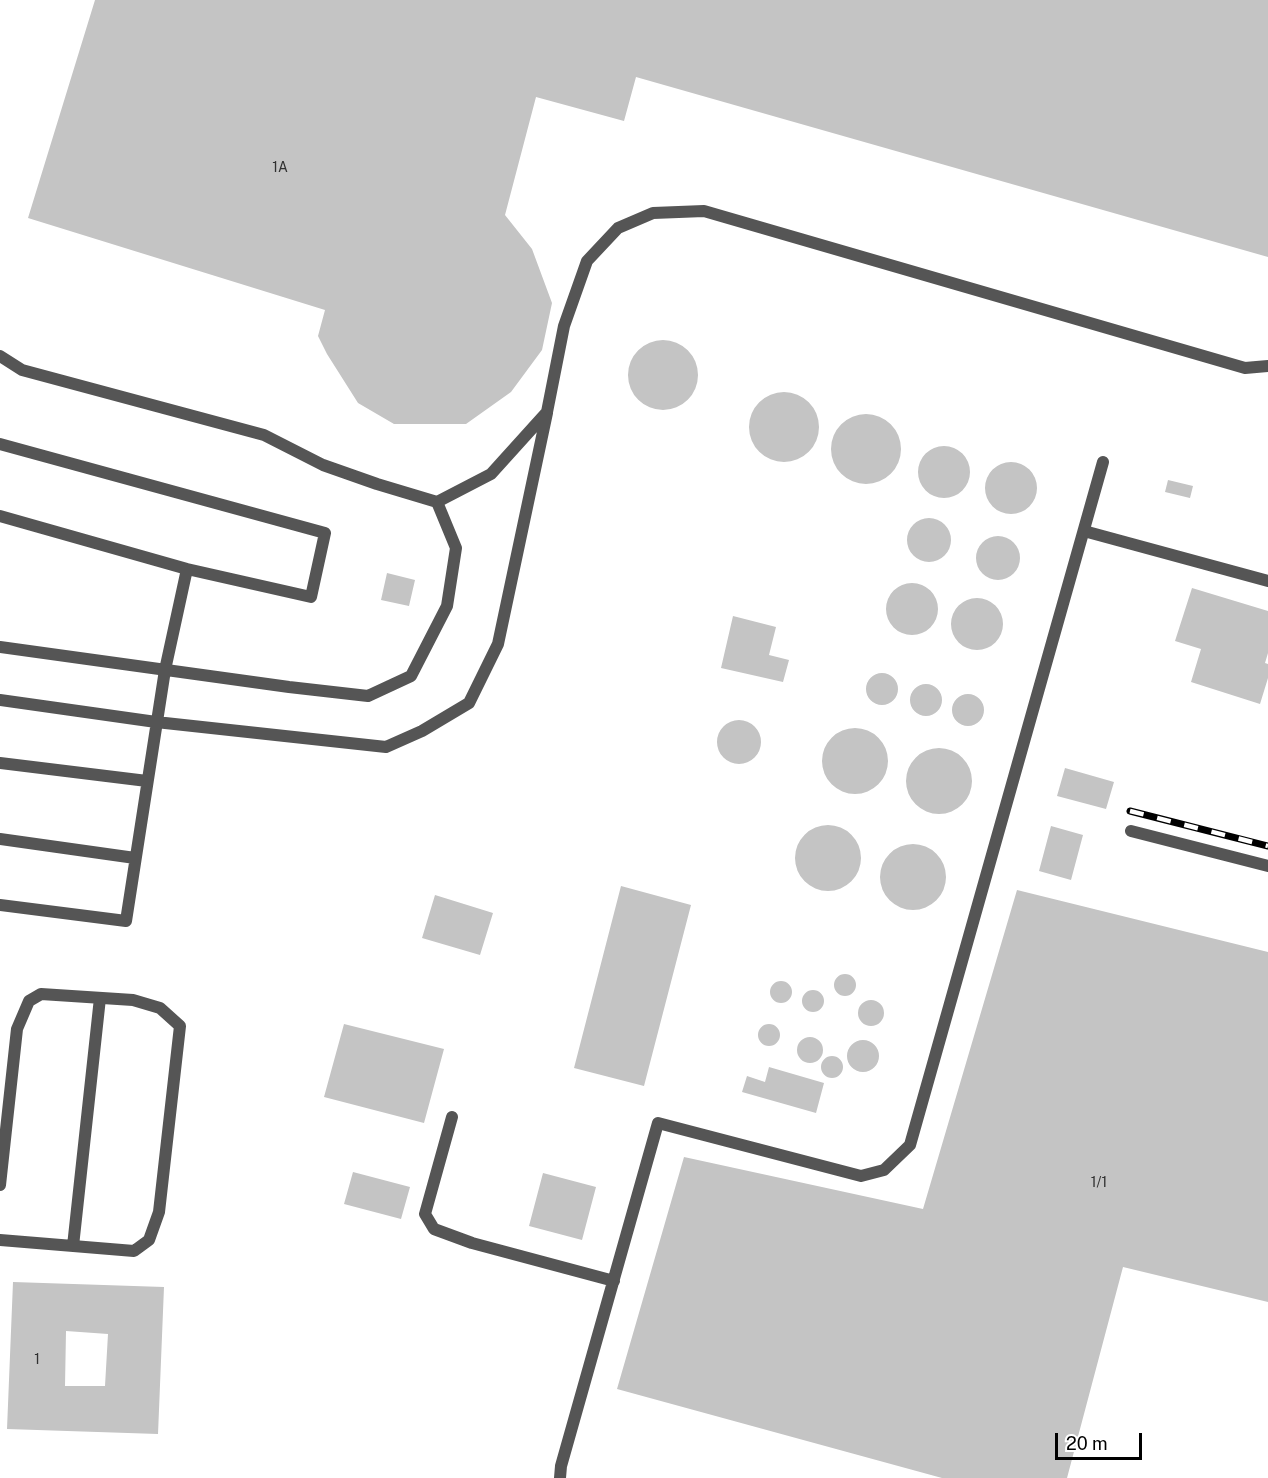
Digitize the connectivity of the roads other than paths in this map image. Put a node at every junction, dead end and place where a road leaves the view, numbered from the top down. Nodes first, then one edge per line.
1 (0, 356) edge
2 (1268, 366) edge
3 (547, 412) junction
4 (0, 444) edge
5 (1103, 462) dead end
6 (437, 502) junction
7 (0, 516) edge
8 (1084, 531) junction
9 (187, 570) junction
10 (1268, 581) edge
11 (0, 647) edge
12 (165, 670) junction
13 (0, 700) edge
14 (156, 722) junction
15 (0, 764) edge
16 (147, 781) junction
17 (1131, 831) dead end
18 (0, 839) edge
19 (135, 858) junction
20 (1268, 866) edge
21 (0, 905) edge
22 (100, 998) junction
23 (452, 1117) dead end
24 (0, 1185) edge
25 (0, 1240) edge
26 (73, 1246) junction
27 (614, 1281) junction
28 (560, 1478) edge

1 - 6 lane
2 - 3 lane
3 - 6 lane
3 - 14 lane
4 - 9 lane
5 - 8 lane
6 - 12 lane
7 - 9 lane
8 - 10 lane
8 - 27 lane
9 - 12 lane
11 - 12 lane
12 - 14 lane
13 - 14 lane
14 - 16 lane
15 - 16 lane
16 - 19 lane
17 - 20 lane
18 - 19 lane
19 - 21 lane
22 - 24 lane
22 - 26 lane
22 - 26 lane
23 - 27 lane
25 - 26 lane
27 - 28 lane

